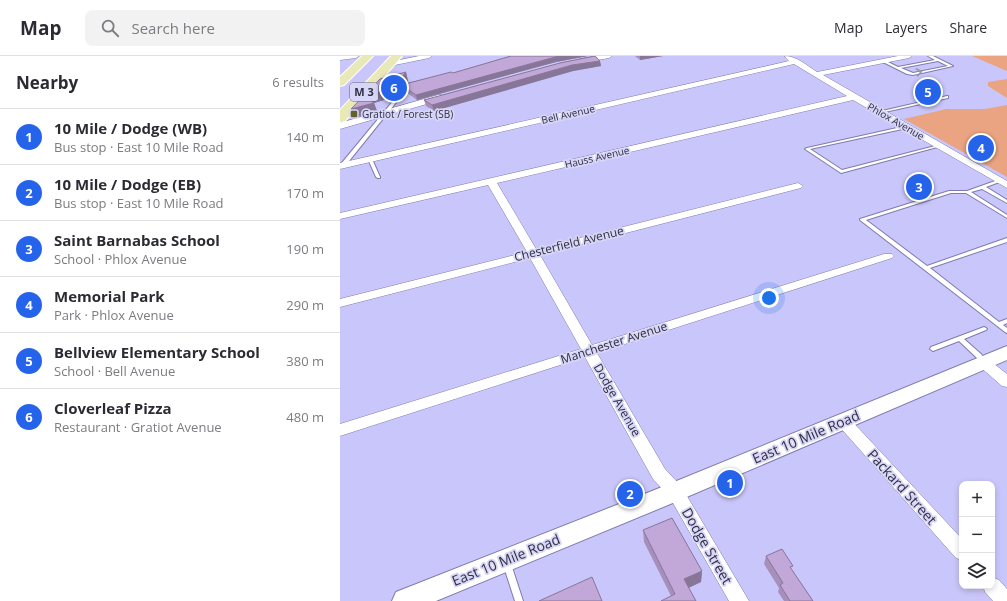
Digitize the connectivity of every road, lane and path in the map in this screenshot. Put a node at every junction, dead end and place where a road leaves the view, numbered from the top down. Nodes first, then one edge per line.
1 (368, 56) edge
2 (429, 56) edge
3 (610, 56) edge
4 (787, 56) edge
5 (909, 56) edge
6 (930, 56) edge
7 (340, 58) edge
8 (888, 59) edge
9 (939, 60) junction
10 (356, 61) edge
11 (796, 61) junction
12 (574, 62) edge
13 (391, 63) edge
14 (898, 68) junction
15 (817, 74) junction
16 (340, 83) edge
17 (404, 90) edge
18 (449, 95) edge
19 (854, 97) junction
20 (947, 97) dead end
21 (880, 112) junction
22 (385, 113) junction
23 (340, 118) edge
24 (340, 126) edge
25 (906, 127) junction
26 (940, 146) junction
27 (370, 159) junction
28 (342, 165) edge
29 (378, 177) dead end
30 (491, 181) junction
31 (1004, 183) edge
32 (798, 186) dead end
33 (982, 187) junction
34 (967, 192) junction
35 (1007, 202) edge
36 (340, 216) edge
37 (1007, 217) edge
38 (1006, 241) edge
39 (533, 253) junction
40 (888, 256) dead end
41 (926, 268) junction
42 (340, 303) edge
43 (1007, 321) edge
44 (998, 324) junction
45 (984, 329) dead end
46 (1007, 331) edge
47 (960, 339) junction
48 (933, 349) dead end
49 (589, 351) junction
50 (1001, 357) edge
51 (1007, 382) edge
52 (843, 421) junction
53 (340, 430) edge
54 (676, 491) junction
55 (959, 549) edge
56 (506, 560) junction
57 (995, 589) edge
58 (406, 601) edge
59 (519, 601) edge
60 (739, 601) edge
61 (1006, 601) edge

1 - 10 main road, M 3
2 - 13 street
3 - 12 street
4 - 11 street, Phlox Avenue
5 - 8 street
6 - 9 lane
7 - 10 street
8 - 14 lane
8 - 15 street
9 - 14 lane
14 -> 9 lane
10 - 13 main road
10 - 16 main road, M 3
11 - 15 street, Phlox Avenue
11 - 27 street, Bell Avenue
13 - 23 main road, M 3
15 - 19 street, Phlox Avenue
17 - 22 lane
18 - 22 street
19 - 21 street, Phlox Avenue
19 - 30 street, Hauss Avenue
20 - 21 lane
21 - 25 street, Phlox Avenue
22 - 24 street
22 - 28 lane
25 - 26 street, Phlox Avenue
25 - 26 lane
26 - 31 street, Phlox Avenue
27 - 28 street, Bell Avenue
27 - 29 lane
30 - 36 street, Hauss Avenue
30 - 39 street, Dodge Avenue
31 - 33 lane
32 - 39 street, Chesterfield Avenue
33 - 34 lane
33 - 35 lane
34 - 37 lane
34 - 41 lane
38 - 41 lane
39 - 42 street, Chesterfield Avenue
39 - 49 street, Dodge Avenue
40 - 49 street, Manchester Avenue
41 - 44 lane
43 - 44 lane
44 - 46 lane
45 - 47 lane
47 - 48 lane
47 - 50 lane
49 - 53 street, Manchester Avenue
49 - 54 street, Dodge Avenue
50 - 51 street
50 - 52 main road, East 10 Mile Road
52 - 54 main road, East 10 Mile Road
52 - 55 street, Packard Street
54 - 56 main road, East 10 Mile Road
54 - 60 street, Dodge Street
56 - 58 main road, East 10 Mile Road
56 - 59 lane
57 - 61 street

